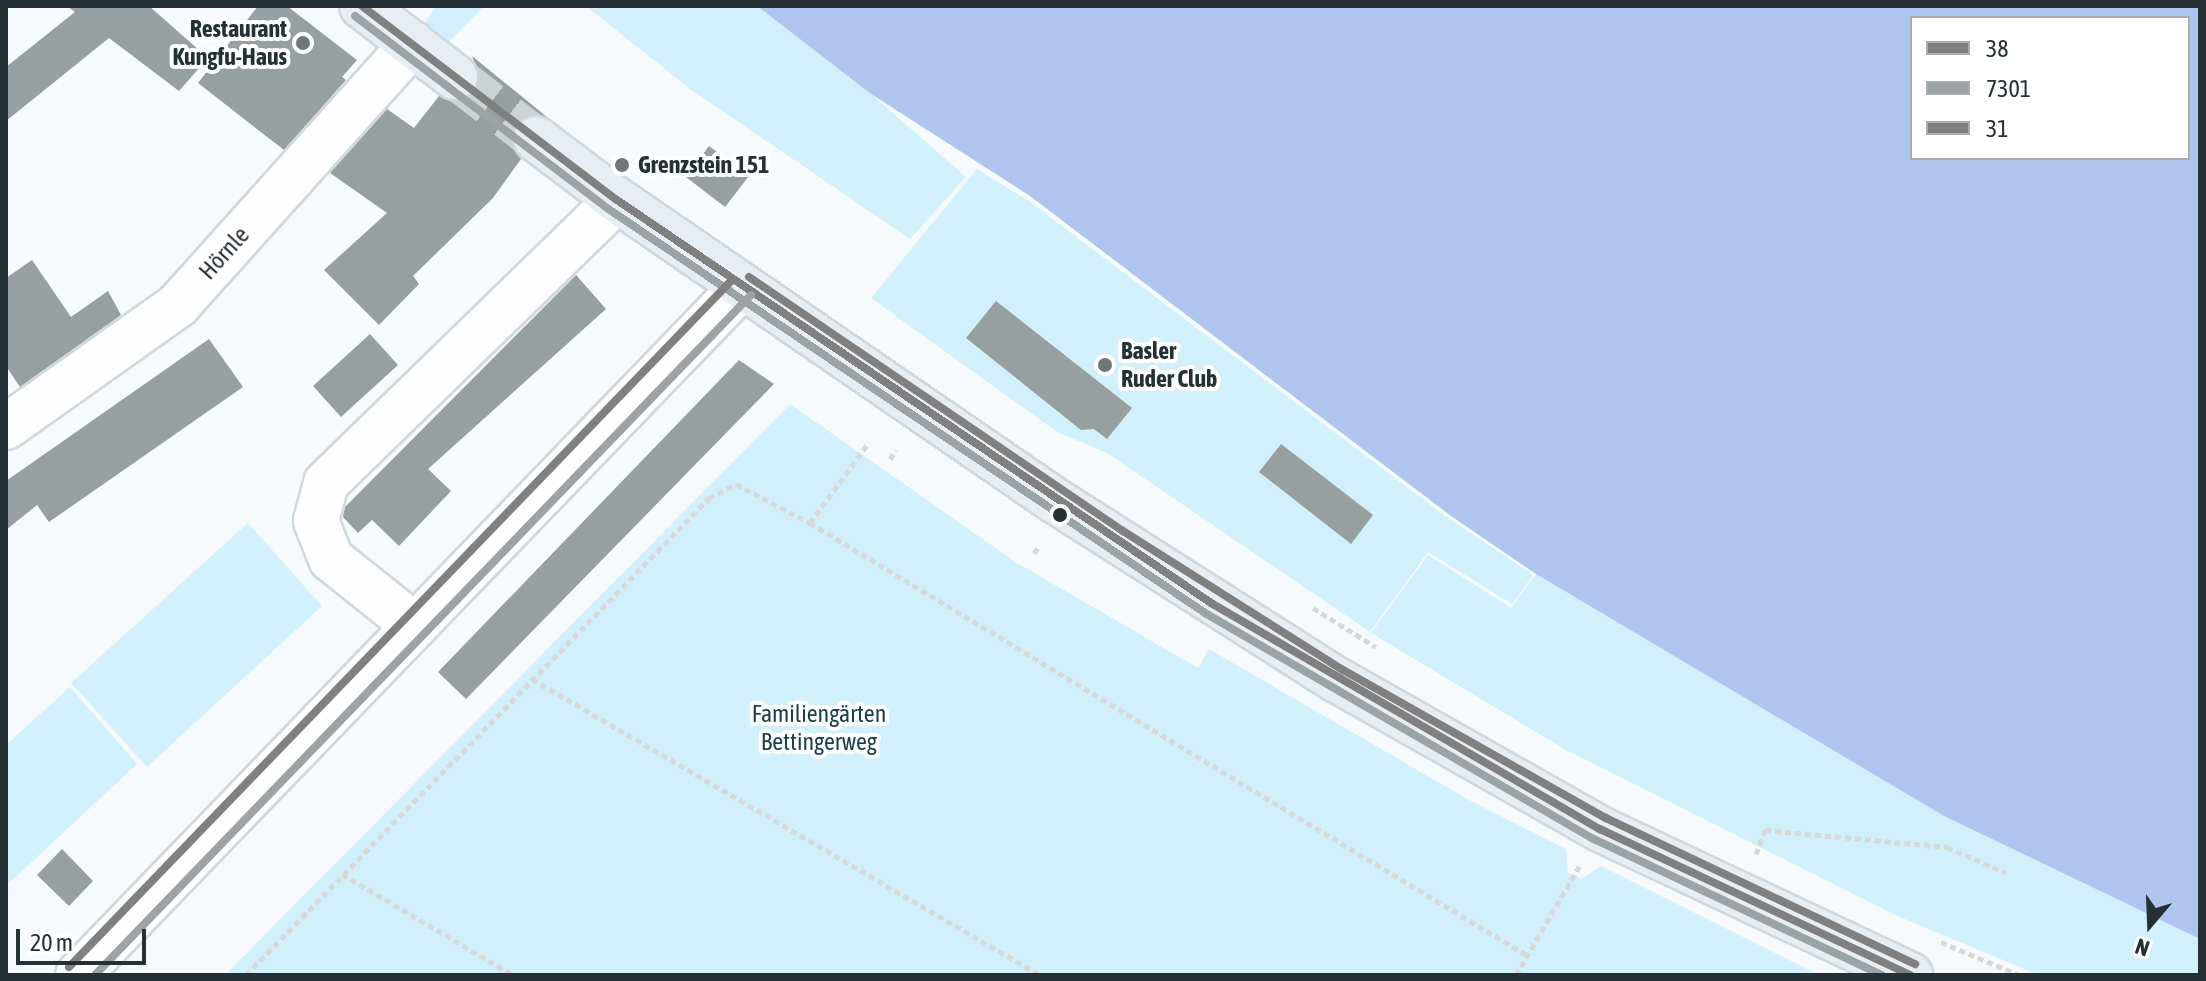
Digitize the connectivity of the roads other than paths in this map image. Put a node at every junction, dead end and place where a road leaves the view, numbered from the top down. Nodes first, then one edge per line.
1 (362, 6) edge
2 (412, 44) junction
3 (455, 77) tunnel mouth
4 (536, 139) tunnel mouth
5 (608, 194) junction
6 (742, 287) junction
7 (6, 427) edge
8 (415, 626) junction
9 (78, 975) edge
10 (1910, 975) edge

1 - 2 main road
2 - 3 main road
2 - 7 street, Hörnle
4 - 5 main road
5 - 6 main road
5 - 8 street
6 - 8 street
6 - 10 main road
8 - 9 street

